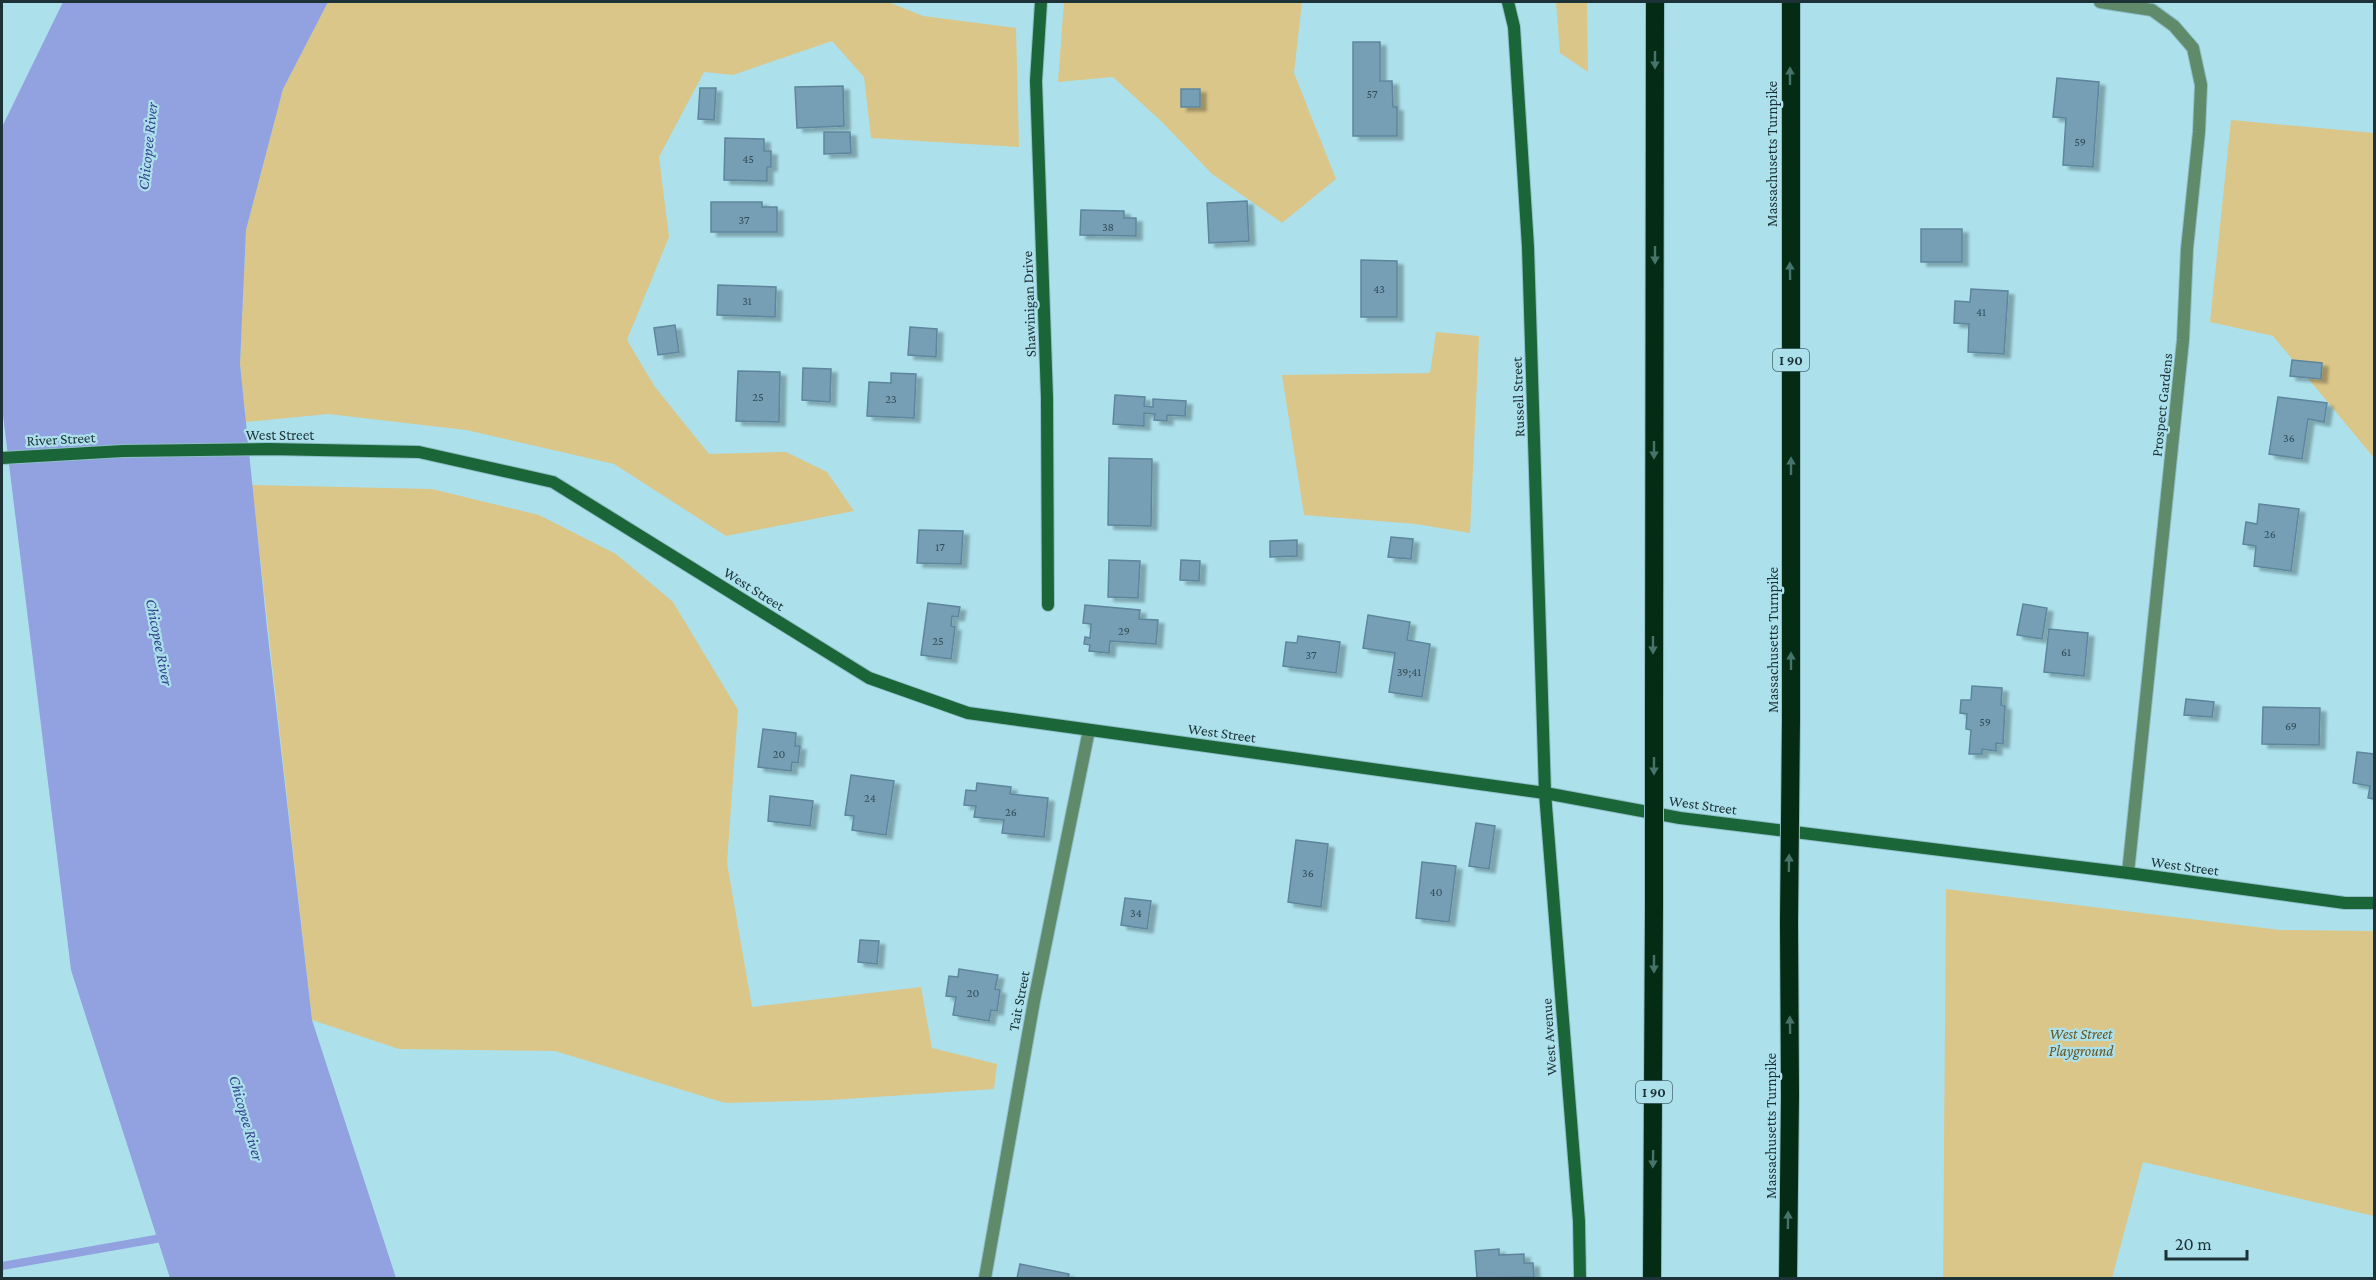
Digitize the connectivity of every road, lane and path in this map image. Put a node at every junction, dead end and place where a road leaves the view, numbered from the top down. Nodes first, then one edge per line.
1 (1041, 2) edge
2 (1508, 2) edge
3 (1655, 2) edge
4 (1791, 2) edge
5 (2100, 2) edge
6 (123, 451) joint
7 (2, 458) edge
8 (1048, 605) dead end
9 (1089, 730) junction
10 (1545, 793) junction
11 (2128, 873) junction
12 (2374, 903) edge
13 (985, 1278) edge
14 (1580, 1278) edge
15 (1652, 1278) edge
16 (1788, 1278) edge

1 - 8 main road, Shawinigan Drive
2 - 10 main road, Russell Street
3 -> 15 highway, I 90, bridge
16 -> 4 highway, Massachusetts Turnpike / I 90, bridge
5 - 11 street, Prospect Gardens
6 - 7 main road, River Street
6 - 9 main road, West Street
9 - 10 main road, West Street
9 - 13 street, Tait Street
10 - 11 main road, West Street
10 - 14 main road, West Avenue
11 - 12 main road, West Street

